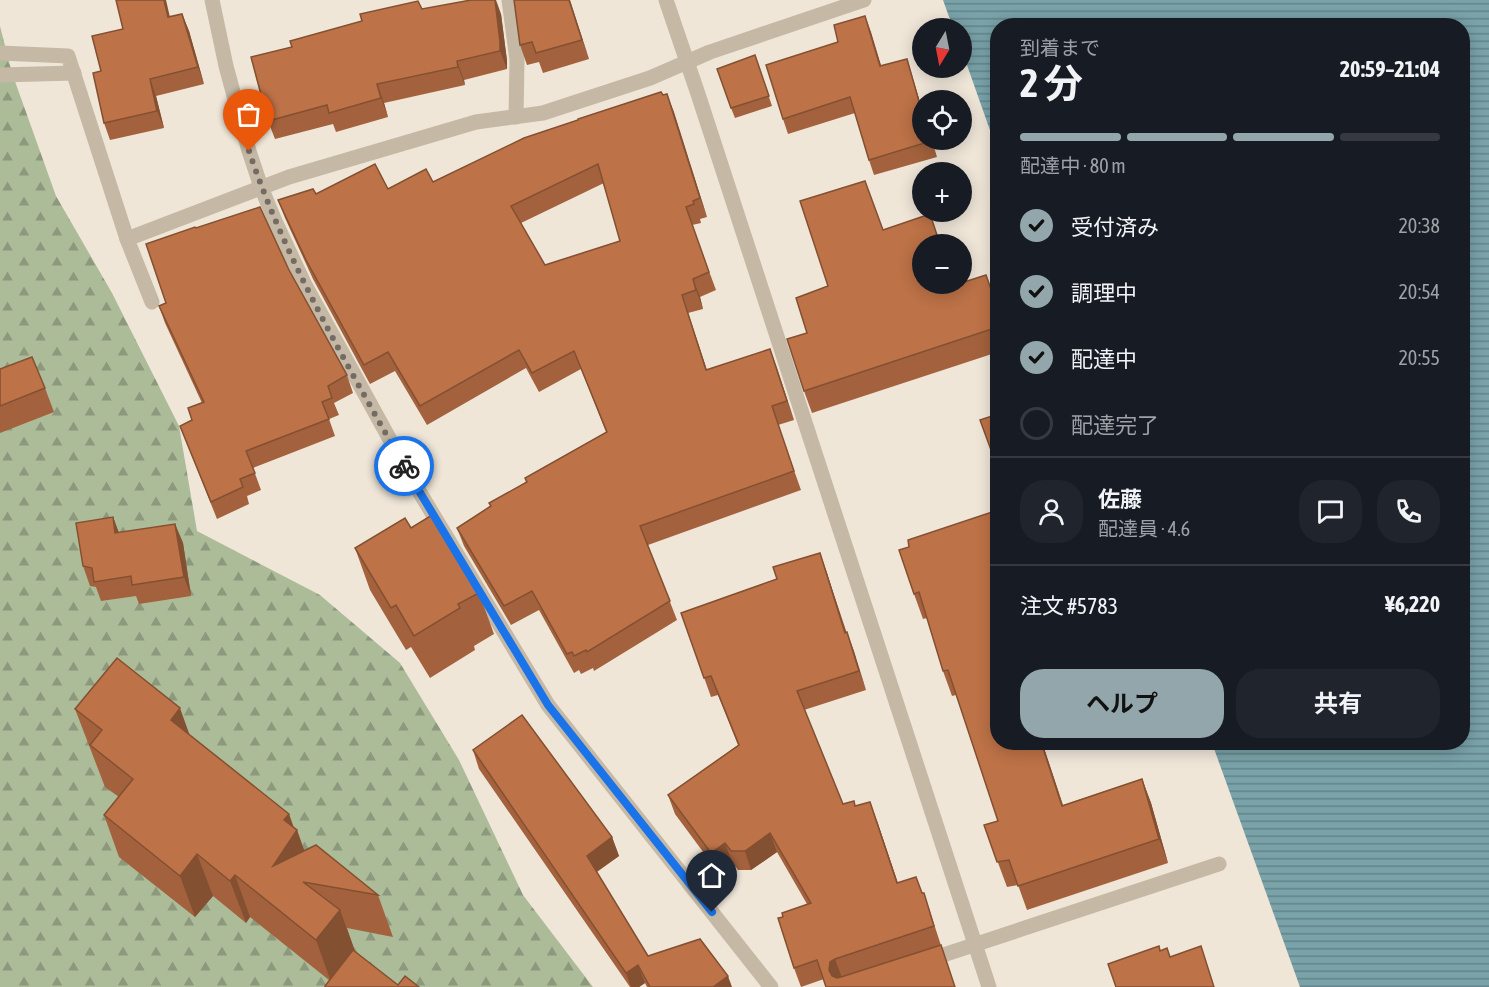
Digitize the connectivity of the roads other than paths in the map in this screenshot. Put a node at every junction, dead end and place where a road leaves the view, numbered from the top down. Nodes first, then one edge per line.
1 (212, 0) edge
2 (509, 0) edge
3 (666, 0) edge
4 (864, 0) edge
5 (0, 53) edge
6 (687, 63) junction
7 (74, 73) junction
8 (0, 75) edge
9 (516, 117) junction
10 (261, 187) junction
11 (127, 239) junction
12 (152, 302) dead end
13 (1219, 864) dead end
14 (975, 945) junction
15 (910, 966) edge
16 (771, 987) edge
17 (988, 987) edge

1 - 10 street
2 - 9 street
3 - 6 street
4 - 6 street
5 - 7 street
6 - 9 street
6 - 14 street
7 - 8 street
7 - 11 street
9 - 10 street
10 - 11 street
10 - 16 street
11 - 12 street
13 - 14 street
14 - 15 street
14 - 17 street

